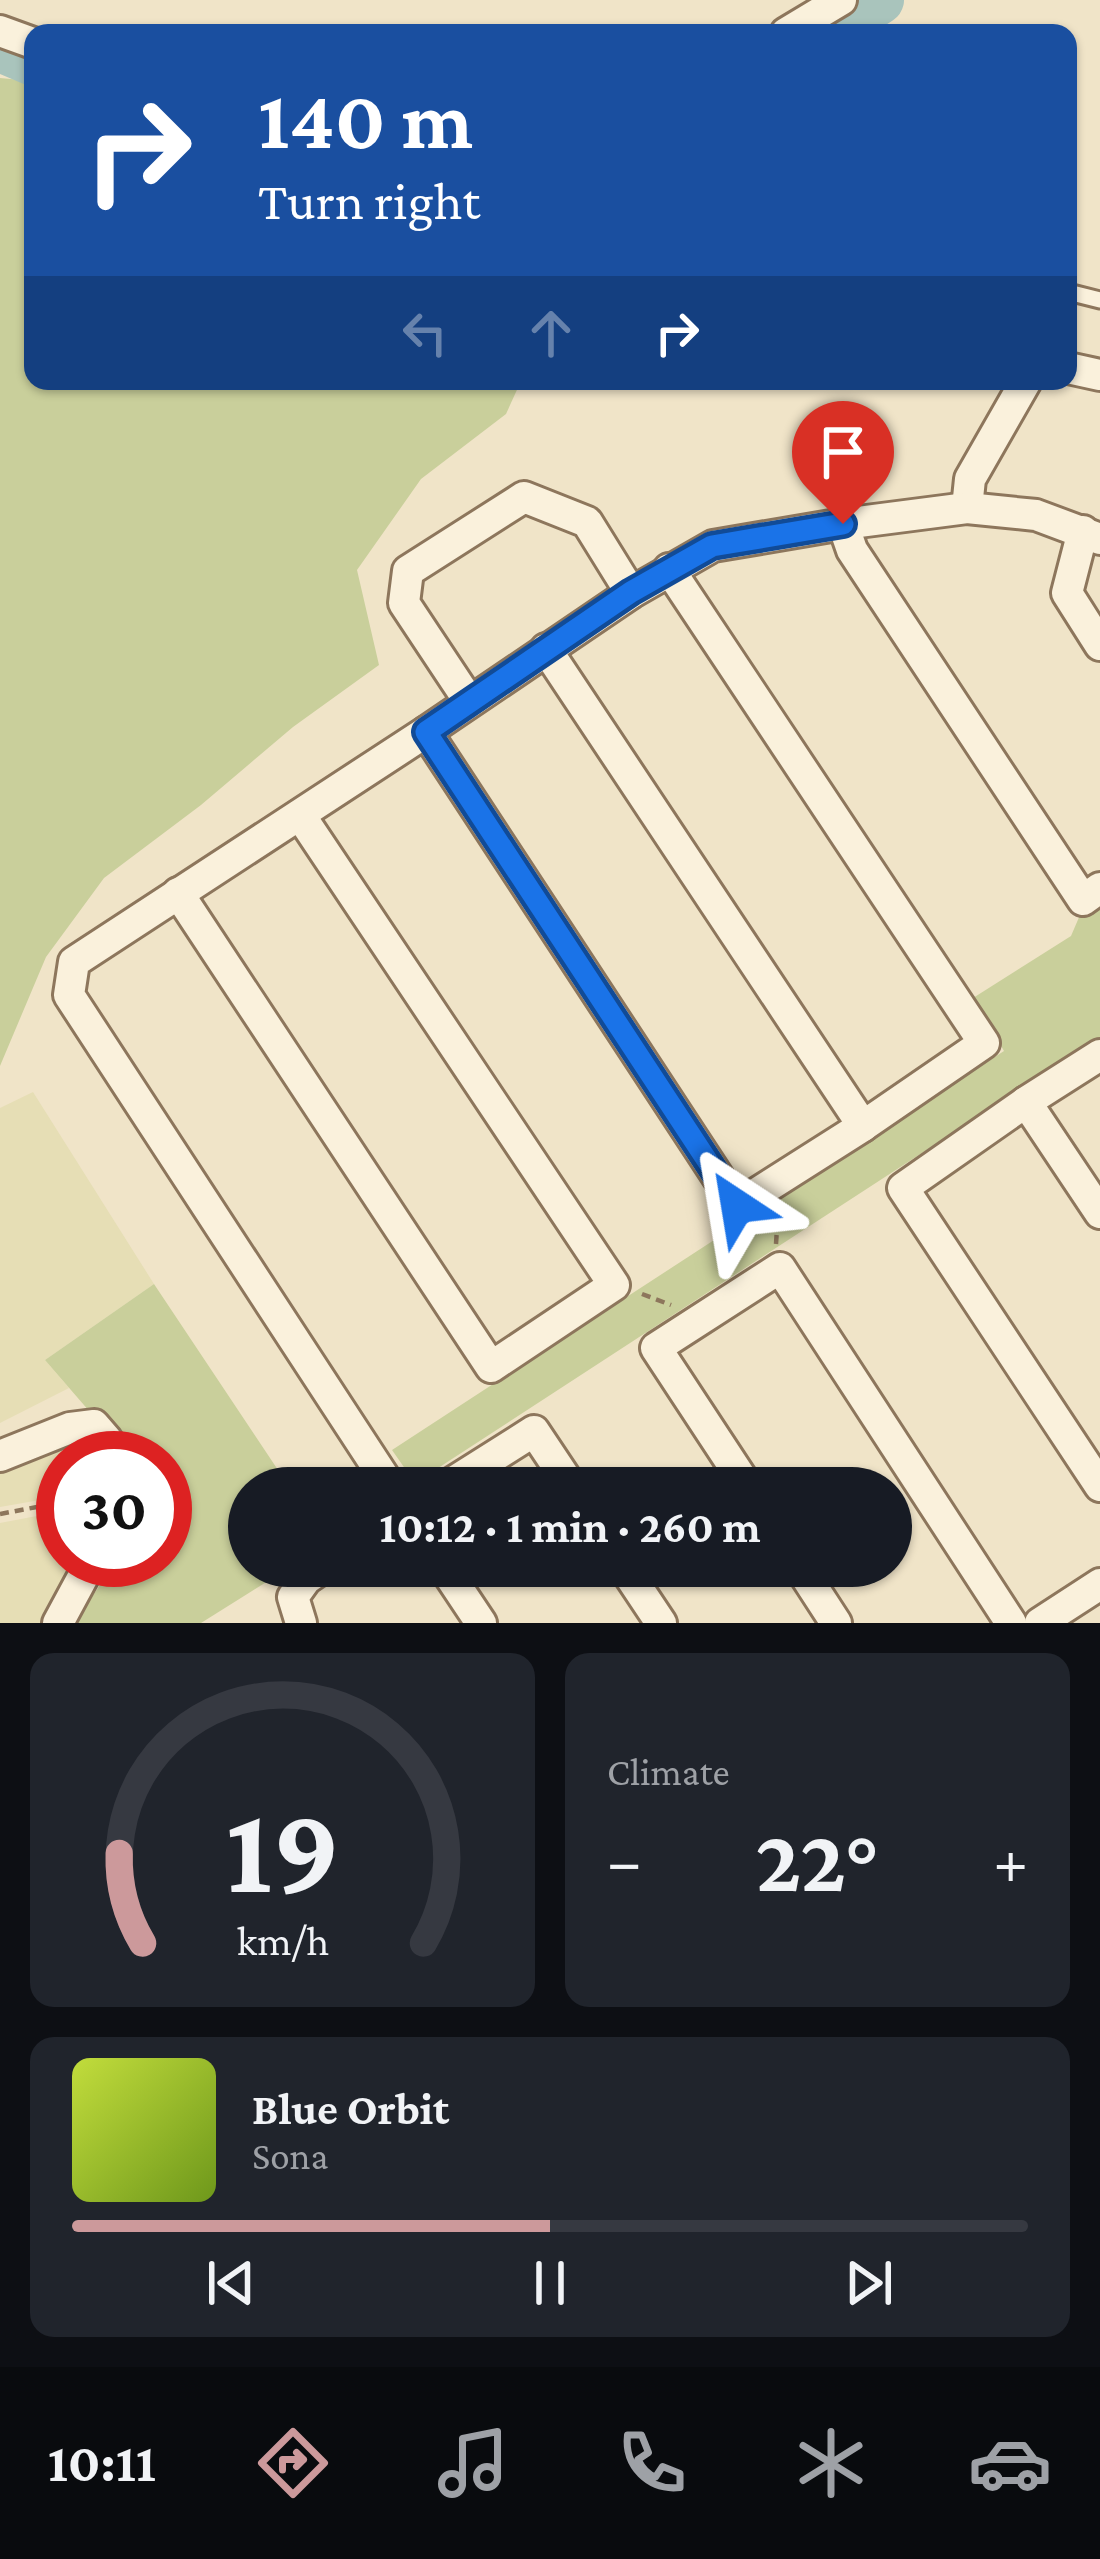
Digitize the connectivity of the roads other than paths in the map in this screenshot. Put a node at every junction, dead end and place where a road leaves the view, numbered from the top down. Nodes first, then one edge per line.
1 (841, 0) edge
2 (801, 24) edge
3 (1021, 390) edge
4 (967, 508) junction
5 (843, 524) junction
6 (1091, 535) edge
7 (669, 569) junction
8 (631, 592) junction
9 (1100, 645) edge
10 (546, 649) junction
11 (470, 701) junction
12 (426, 732) junction
13 (300, 815) junction
14 (1100, 888) edge
15 (178, 893) junction
16 (1100, 1054) edge
17 (1027, 1102) junction
18 (863, 1126) junction
19 (1100, 1213) edge
20 (62, 1431) edge
21 (99, 1431) edge
22 (36, 1442) edge
23 (0, 1456) edge
24 (378, 1467) edge
25 (477, 1467) edge
26 (558, 1467) edge
27 (734, 1467) edge
28 (909, 1467) edge
29 (912, 1471) edge
30 (1100, 1486) edge
31 (1100, 1584) edge
32 (77, 1587) edge
33 (300, 1587) edge
34 (457, 1587) edge
35 (637, 1587) edge
36 (813, 1587) edge
37 (58, 1623) edge
38 (301, 1623) edge
39 (481, 1623) edge
40 (661, 1623) edge
41 (836, 1623) edge
42 (1011, 1623) edge
43 (1040, 1623) edge

1 - 2 street
3 - 4 street
4 - 5 street
4 - 6 street
5 - 7 street
5 - 14 street
6 - 9 street
7 - 8 street
7 - 18 street
8 - 10 street
8 - 11 street
10 - 11 street
10 - 18 street
11 - 12 street
12 - 13 street
12 - 18 street
13 - 15 street
13 - 15 street
15 - 24 street
16 - 17 street
17 - 19 street
17 - 30 street
20 - 21 street
22 - 23 street
25 - 26 street
27 - 28 street
29 - 42 street
31 - 43 street
32 - 37 street
33 - 38 street
34 - 39 street
35 - 40 street
36 - 41 street

